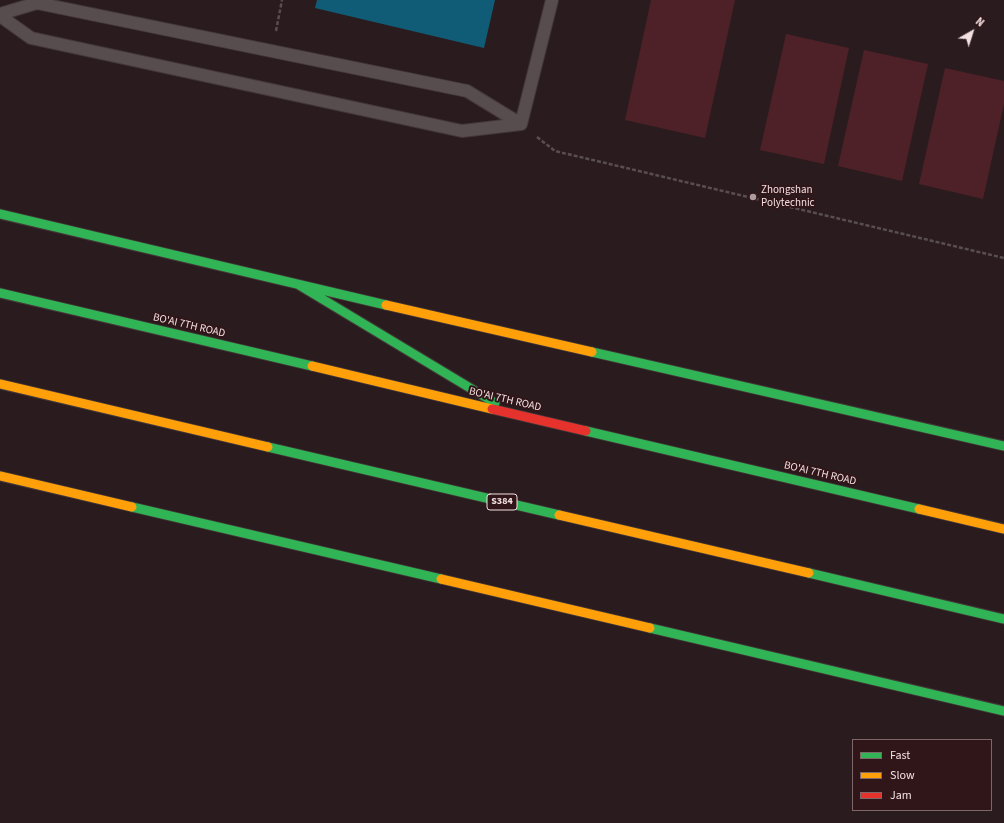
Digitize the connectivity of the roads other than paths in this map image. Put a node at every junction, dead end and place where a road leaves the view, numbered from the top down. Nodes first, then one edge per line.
1 (552, 0) edge
2 (0, 15) edge
3 (521, 124) junction
4 (0, 214) edge
5 (299, 285) junction
6 (0, 293) edge
7 (0, 384) edge
8 (513, 414) junction
9 (1004, 446) edge
10 (0, 476) edge
11 (1004, 529) edge
12 (1004, 619) edge
13 (1004, 711) edge

1 - 3 lane
2 - 3 lane
2 - 3 lane
4 - 5 main road
5 - 8 main road
5 - 9 main road
6 - 8 main road, BO'AI 7TH ROAD
7 - 12 main road, S384
8 - 11 main road, BO'AI 7TH ROAD
10 - 13 main road

